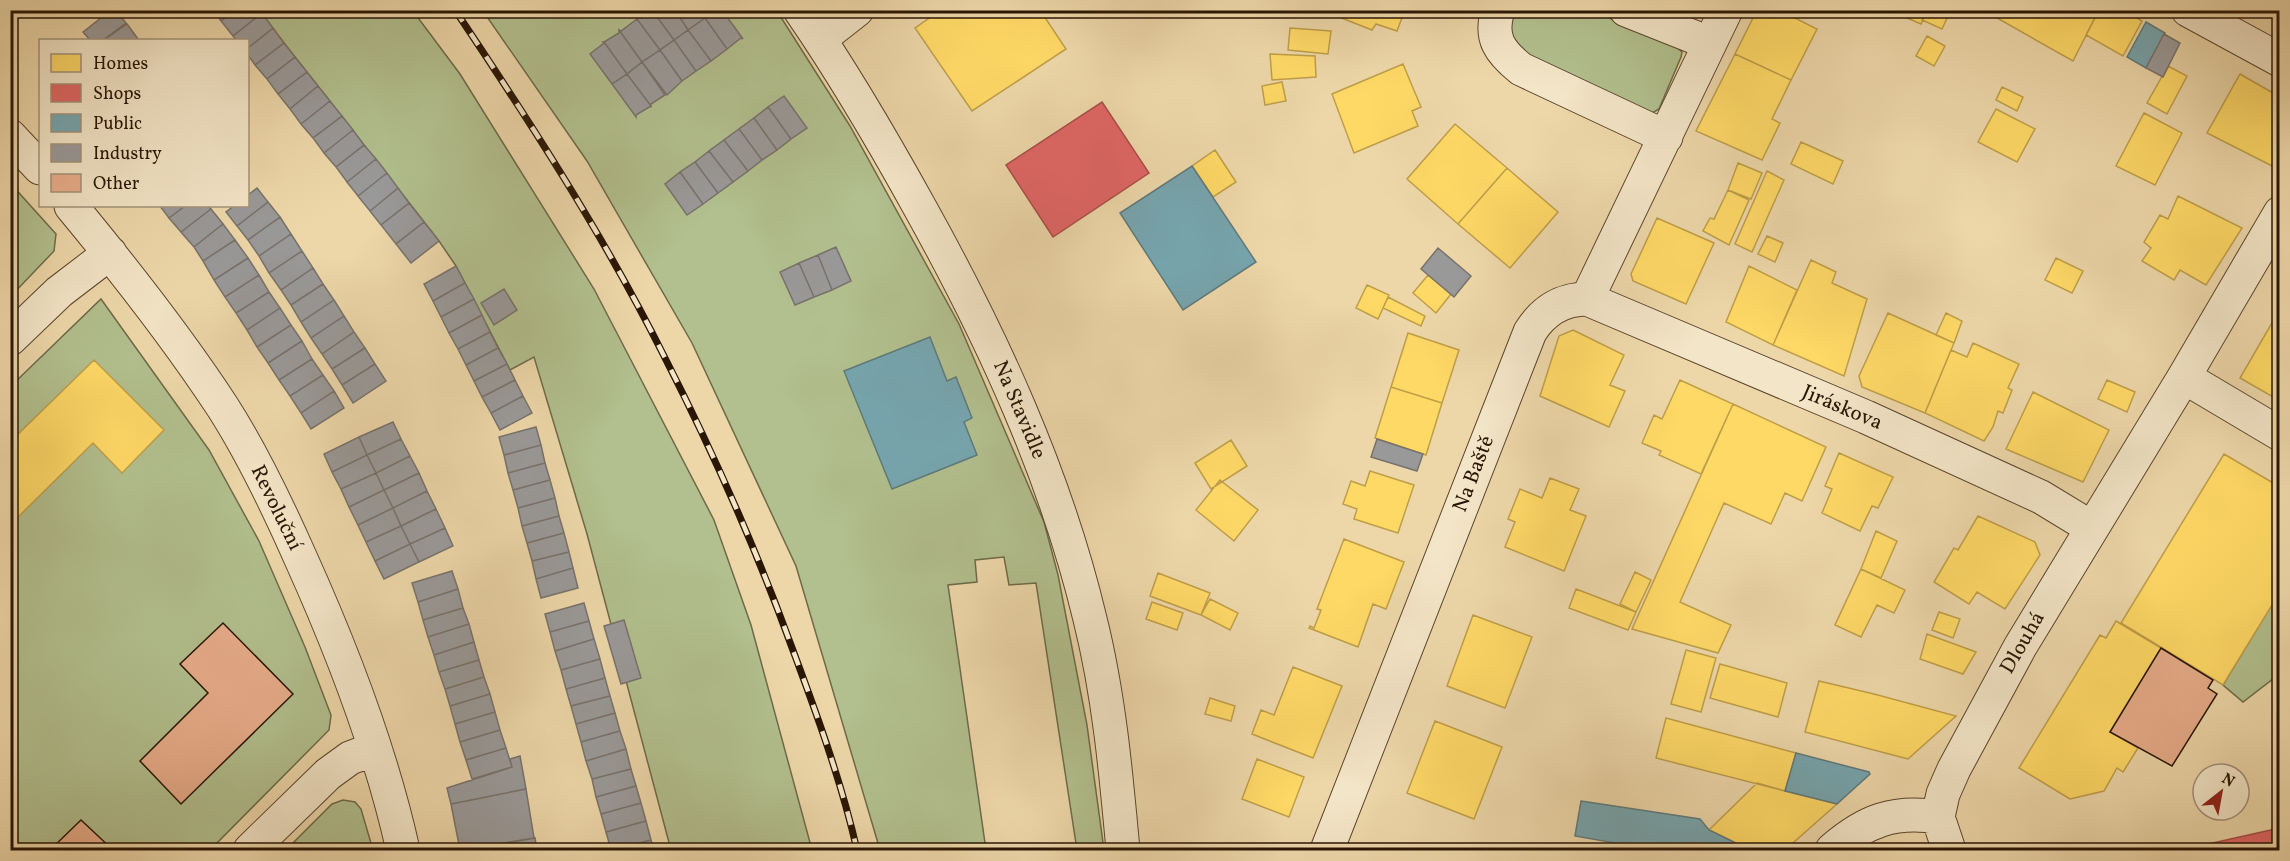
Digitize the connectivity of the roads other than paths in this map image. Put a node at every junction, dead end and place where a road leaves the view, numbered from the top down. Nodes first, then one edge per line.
1 (800, 10) edge
2 (857, 10) edge
3 (1498, 10) edge
4 (1626, 10) edge
5 (1726, 10) edge
6 (2188, 10) edge
7 (819, 39) junction
8 (1709, 44) junction
9 (2280, 60) edge
10 (10, 136) edge
11 (1666, 136) junction
12 (39, 167) edge
13 (72, 207) edge
14 (2280, 213) edge
15 (110, 253) junction
16 (1587, 299) junction
17 (10, 339) edge
18 (2184, 377) junction
19 (2280, 434) edge
20 (2092, 528) junction
21 (374, 749) junction
22 (1938, 817) junction
23 (250, 850) edge
24 (403, 850) edge
25 (1123, 850) edge
26 (1327, 850) edge
27 (1832, 850) edge
28 (1949, 850) edge

1 - 7 street, Na Stavidle
2 - 7 street
3 - 11 street
4 - 8 street
5 - 8 street
6 - 9 street
7 - 25 street, Na Stavidle
8 - 11 street
10 - 12 street
11 - 16 street
13 - 15 street, Revoluční
14 - 18 street, Dlouhá
15 - 17 street
15 - 21 street, Revoluční
16 - 20 street, Jiráskova
16 - 26 street, Na Baště
18 - 19 street
18 - 20 street, Dlouhá
20 - 22 street, Dlouhá
21 - 23 street
21 - 24 street, Revoluční
22 - 27 street
22 - 28 street

